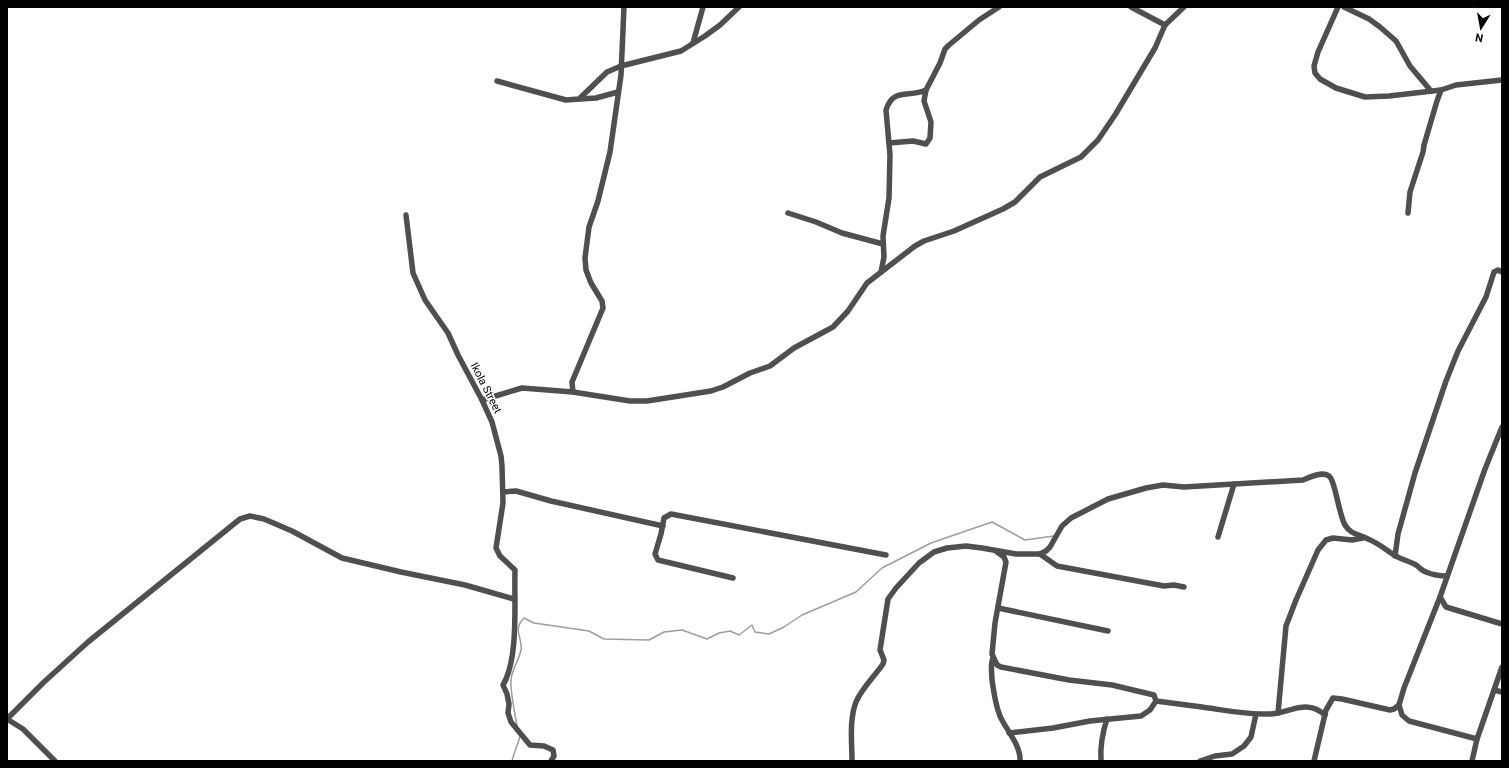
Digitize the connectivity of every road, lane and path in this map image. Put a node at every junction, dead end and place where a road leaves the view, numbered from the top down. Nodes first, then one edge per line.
1 (624, 7) edge
2 (703, 7) edge
3 (739, 7) edge
4 (999, 7) edge
5 (1131, 7) edge
6 (1184, 7) edge
7 (1338, 7) edge
8 (1344, 7) edge
9 (1165, 25) junction
10 (693, 43) junction
11 (621, 66) junction
12 (1502, 80) edge
13 (497, 81) dead end
14 (926, 90) junction
15 (1442, 90) junction
16 (1431, 91) junction
17 (618, 92) junction
18 (579, 99) junction
19 (889, 143) junction
20 (788, 213) dead end
21 (1408, 214) dead end
22 (406, 215) dead end
23 (883, 244) junction
24 (881, 272) junction
25 (1502, 272) edge
26 (574, 392) junction
27 (482, 400) junction
28 (1502, 427) edge
29 (1234, 484) junction
30 (503, 492) junction
31 (663, 526) junction
32 (1218, 536) dead end
33 (1366, 538) junction
34 (996, 551) junction
35 (886, 554) dead end
36 (1040, 554) junction
37 (1394, 556) junction
38 (1447, 576) junction
39 (733, 578) dead end
40 (1184, 587) dead end
41 (1440, 597) junction
42 (514, 599) junction
43 (1446, 607) junction
44 (998, 608) junction
45 (1434, 610) junction
46 (1502, 624) edge
47 (1108, 631) dead end
48 (993, 658) junction
49 (1502, 667) edge
50 (1494, 690) junction
51 (1502, 692) edge
52 (1156, 701) junction
53 (1399, 705) junction
54 (1278, 713) junction
55 (1256, 714) junction
56 (1324, 715) junction
57 (7, 719) edge
58 (1107, 719) junction
59 (1009, 733) junction
60 (1477, 739) junction
61 (55, 761) edge
62 (551, 761) edge
63 (852, 761) edge
64 (1020, 761) edge
65 (1101, 761) edge
66 (1200, 761) edge
67 (1314, 761) edge
68 (1472, 761) edge

1 - 11 street
2 - 10 street
3 - 10 street
4 - 14 street
5 - 9 street
6 - 9 street
7 - 16 street
8 - 16 street
9 - 24 street
10 - 11 street
11 - 17 street
11 - 18 street
12 - 15 street
13 - 18 street
14 - 19 street
14 - 19 street
15 - 16 street
15 - 21 street
17 - 18 street
17 - 26 street
19 - 23 street
20 - 23 street
22 - 27 street, Ikola Street
23 - 24 street
24 - 26 street
25 - 37 street
26 - 27 street
27 - 30 street, Ikola Street
28 - 38 street
29 - 32 street
29 - 33 street
29 - 36 street
30 - 31 street
30 - 42 street, Ikola Street
31 - 35 street
31 - 39 street
33 - 37 street
33 - 54 street
34 - 36 street
34 - 44 street
34 - 63 street
36 - 40 street
37 - 38 street
38 - 41 street
41 - 43 street
41 - 45 street
42 - 57 street
42 - 62 street, Ikola Street
43 - 45 street
43 - 46 street
44 - 47 street
44 - 48 street
45 - 53 street
48 - 52 street
48 - 59 street
49 - 50 street
50 - 51 street
50 - 60 street
52 - 55 street
52 - 58 street
53 - 56 street
53 - 60 street
54 - 55 street
54 - 56 street
55 - 66 street
56 - 67 street
57 - 61 street
58 - 59 street
58 - 65 street
59 - 64 street
60 - 68 street

